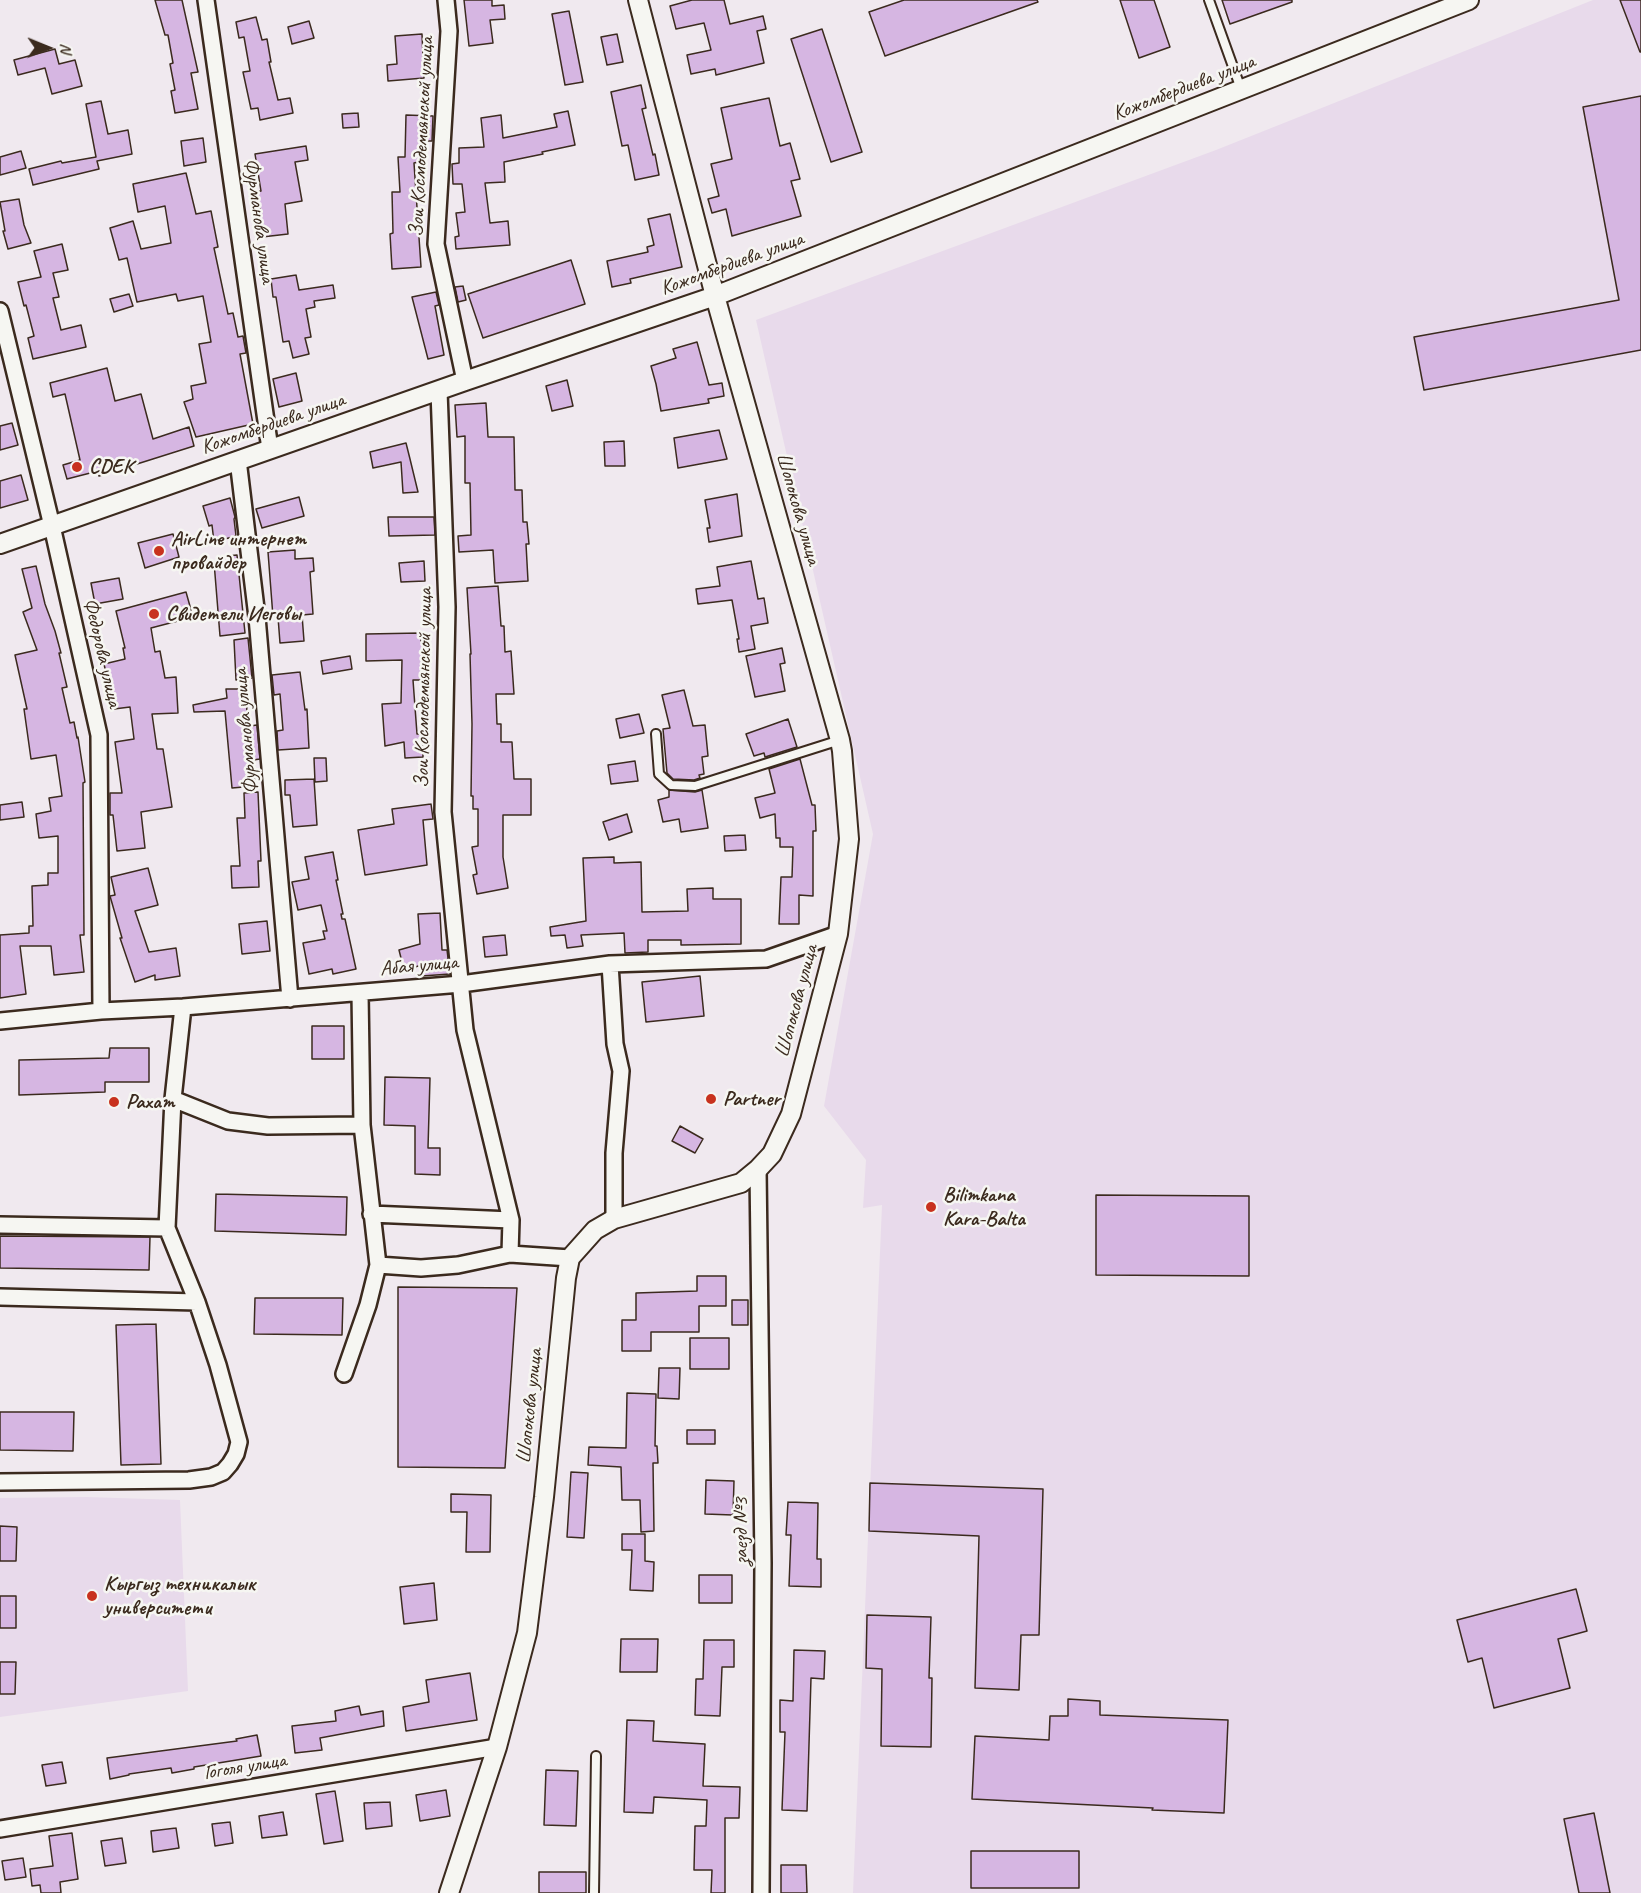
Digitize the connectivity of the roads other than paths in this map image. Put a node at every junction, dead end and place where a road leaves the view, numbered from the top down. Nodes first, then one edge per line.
1 (206, 0) edge
2 (446, 0) edge
3 (638, 0) edge
4 (1209, 0) edge
5 (1469, 0) edge
6 (1241, 90) junction
7 (715, 296) junction
8 (0, 311) edge
9 (465, 381) junction
10 (439, 391) junction
11 (270, 449) junction
12 (238, 460) junction
13 (52, 526) junction
14 (0, 544) edge
15 (656, 734) dead end
16 (840, 740) junction
17 (838, 934) junction
18 (610, 964) junction
19 (461, 984) junction
20 (360, 993) junction
21 (290, 999) junction
22 (183, 1007) junction
23 (101, 1011) junction
24 (0, 1021) edge
25 (173, 1099) junction
26 (362, 1125) junction
27 (758, 1169) junction
28 (371, 1214) junction
29 (614, 1219) junction
30 (511, 1220) junction
31 (0, 1225) edge
32 (167, 1228) junction
33 (510, 1254) junction
34 (570, 1258) junction
35 (378, 1264) junction
36 (0, 1297) edge
37 (197, 1302) junction
38 (344, 1374) dead end
39 (0, 1482) edge
40 (497, 1747) junction
41 (596, 1756) dead end
42 (0, 1829) edge
43 (449, 1893) edge
44 (594, 1893) edge
45 (761, 1893) edge

1 - 11 street, Фурманова улица
2 - 9 street, Зои Космодемьянской улица
3 - 7 street, Шопокова улица
4 - 6 lane
5 - 6 street, Кожомбердиева улица
6 - 7 street, Кожомбердиева улица
7 - 9 street, Кожомбердиева улица
7 - 16 street, Шопокова улица
8 - 13 street, Федорова улица
9 - 10 street, Кожомбердиева улица
10 - 11 street, Кожомбердиева улица
10 - 19 street, Зои Космодемьянской улица
11 - 12 street, Кожомбердиева улица
12 - 13 street, Кожомбердиева улица
12 - 21 street, Фурманова улица
13 - 14 street, Кожомбердиева улица
13 - 23 street, Федорова улица
15 - 16 lane
16 - 17 street, Шопокова улица
17 - 18 street, Абая улица
17 - 27 street, Шопокова улица
18 - 19 street, Абая улица
18 - 29 street
19 - 20 street, Абая улица
19 - 30 street, Зои Космодемьянской улица
20 - 21 street, Абая улица
20 - 26 street
21 - 22 street, Абая улица
22 - 23 street, Абая улица
22 - 25 street
23 - 24 street, Абая улица
25 - 26 street
25 - 32 street
26 - 28 street
27 - 29 street, Шопокова улица
27 - 45 street, заезд №3
28 - 30 street
28 - 35 street
29 - 34 street, Шопокова улица
30 - 33 street, Зои Космодемьянской улица
31 - 32 street
32 - 37 street
33 - 34 street
33 - 35 street
34 - 40 street, Шопокова улица
35 - 38 street
36 - 37 street
37 - 39 street
40 - 42 street, Гоголя улица
40 - 43 street, Шопокова улица
41 - 44 lane

